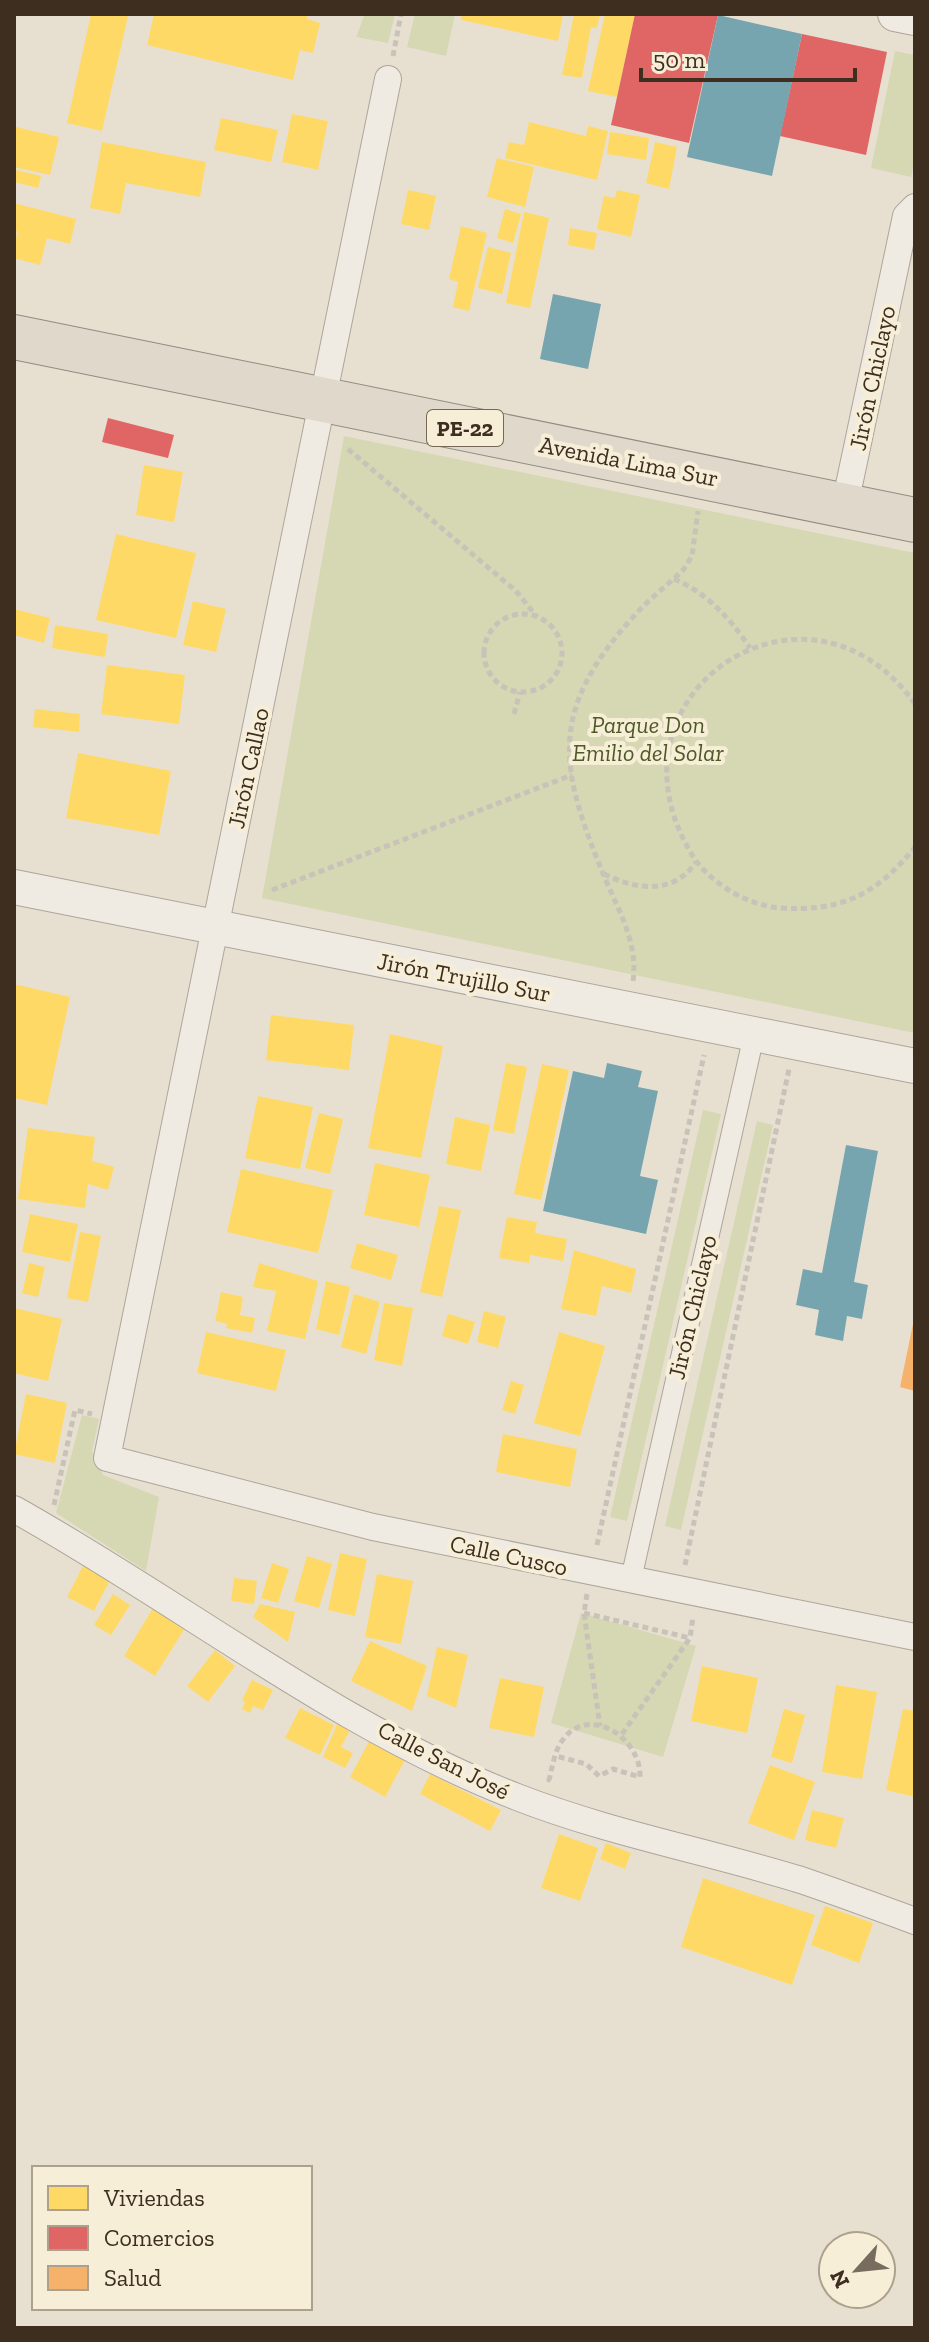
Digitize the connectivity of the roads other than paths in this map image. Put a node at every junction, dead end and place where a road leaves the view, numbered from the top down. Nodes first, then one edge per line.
1 (895, 14) edge
2 (915, 18) edge
3 (388, 79) dead end
4 (915, 207) edge
5 (14, 337) edge
6 (323, 399) junction
7 (845, 504) junction
8 (915, 520) edge
9 (14, 887) edge
10 (215, 928) junction
11 (754, 1035) junction
12 (915, 1066) edge
13 (107, 1458) joint
14 (14, 1509) edge
15 (631, 1579) junction
16 (915, 1637) edge
17 (915, 1921) edge

1 - 2 street
3 - 6 street, Jirón Callao
4 - 7 street, Jirón Chiclayo
5 - 6 highway, Avenida Lima Sur / PE-22
6 - 7 highway, Avenida Lima Sur / PE-22
6 - 10 street, Jirón Callao
7 - 8 highway, Avenida Lima Sur / PE-22
9 - 10 street, Jirón Trujillo Sur
10 - 11 street, Jirón Trujillo Sur
10 - 13 street, Jirón Callao
11 - 12 street, Jirón Trujillo Sur
11 - 15 street, Jirón Chiclayo
13 - 15 street, Calle Cusco
14 - 17 street, Calle San José
15 - 16 street, Calle Cusco

